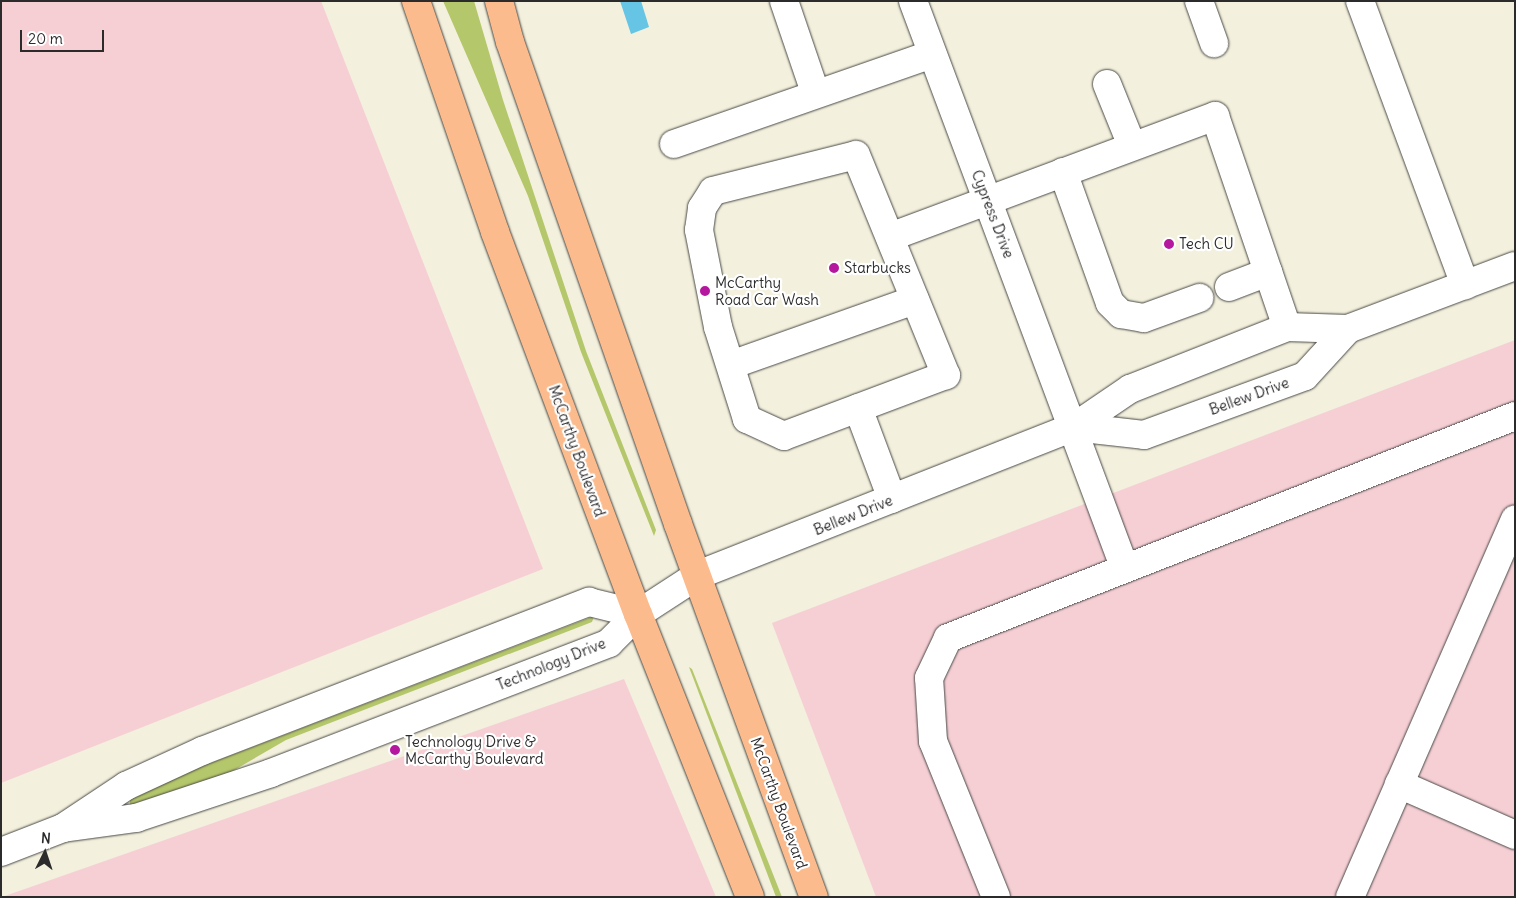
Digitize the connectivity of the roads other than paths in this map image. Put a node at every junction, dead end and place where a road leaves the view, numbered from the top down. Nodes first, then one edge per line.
1 (416, 1) edge
2 (499, 1) edge
3 (784, 1) edge
4 (913, 1) edge
5 (1199, 1) edge
6 (1360, 1) edge
7 (1214, 42) dead end
8 (932, 54) junction
9 (1107, 84) dead end
10 (815, 92) junction
11 (674, 144) dead end
12 (1132, 146) junction
13 (1063, 172) junction
14 (988, 200) junction
15 (890, 237) junction
16 (1515, 266) edge
17 (1268, 272) junction
18 (1465, 285) junction
19 (1229, 286) dead end
20 (1199, 298) dead end
21 (916, 300) junction
22 (1287, 327) junction
23 (1348, 330) junction
24 (731, 365) junction
25 (858, 408) junction
26 (1515, 416) edge
27 (1074, 427) junction
28 (892, 499) junction
29 (1515, 520) edge
30 (1125, 569) junction
31 (698, 575) junction
32 (638, 614) junction
33 (1399, 784) junction
34 (64, 828) junction
35 (1515, 835) edge
36 (1, 852) edge
37 (750, 897) edge
38 (814, 897) edge
39 (996, 897) edge
40 (1350, 897) edge

1 - 32 main road, McCarthy Boulevard
2 - 31 main road, McCarthy Boulevard
3 - 10 street
4 - 8 street, Cypress Drive
5 - 7 street
6 - 18 street
8 - 10 street
8 - 14 street, Cypress Drive
9 - 12 street
10 - 11 street
12 - 13 street
12 - 17 street
13 - 14 street
13 - 20 street
14 - 15 street
14 - 27 street, Cypress Drive
15 - 21 street
15 - 24 street
16 - 18 street, Bellew Drive
17 - 19 street
17 - 22 street
18 - 23 street, Bellew Drive
21 - 24 street
21 - 25 street
22 - 23 street, Bellew Drive
22 - 27 street, Bellew Drive
23 - 27 street, Bellew Drive
24 - 25 street
25 - 28 street
26 - 30 street
27 - 28 street, Bellew Drive
27 - 30 street, Cypress Drive
28 - 31 street, Bellew Drive
29 - 33 street
30 - 39 street
31 - 32 street, Bellew Drive
31 - 38 main road, McCarthy Boulevard
32 - 34 street, Technology Drive
32 - 34 street, Technology Drive
32 - 37 main road, McCarthy Boulevard
33 - 35 street
33 - 40 street
34 - 36 street, Technology Drive

